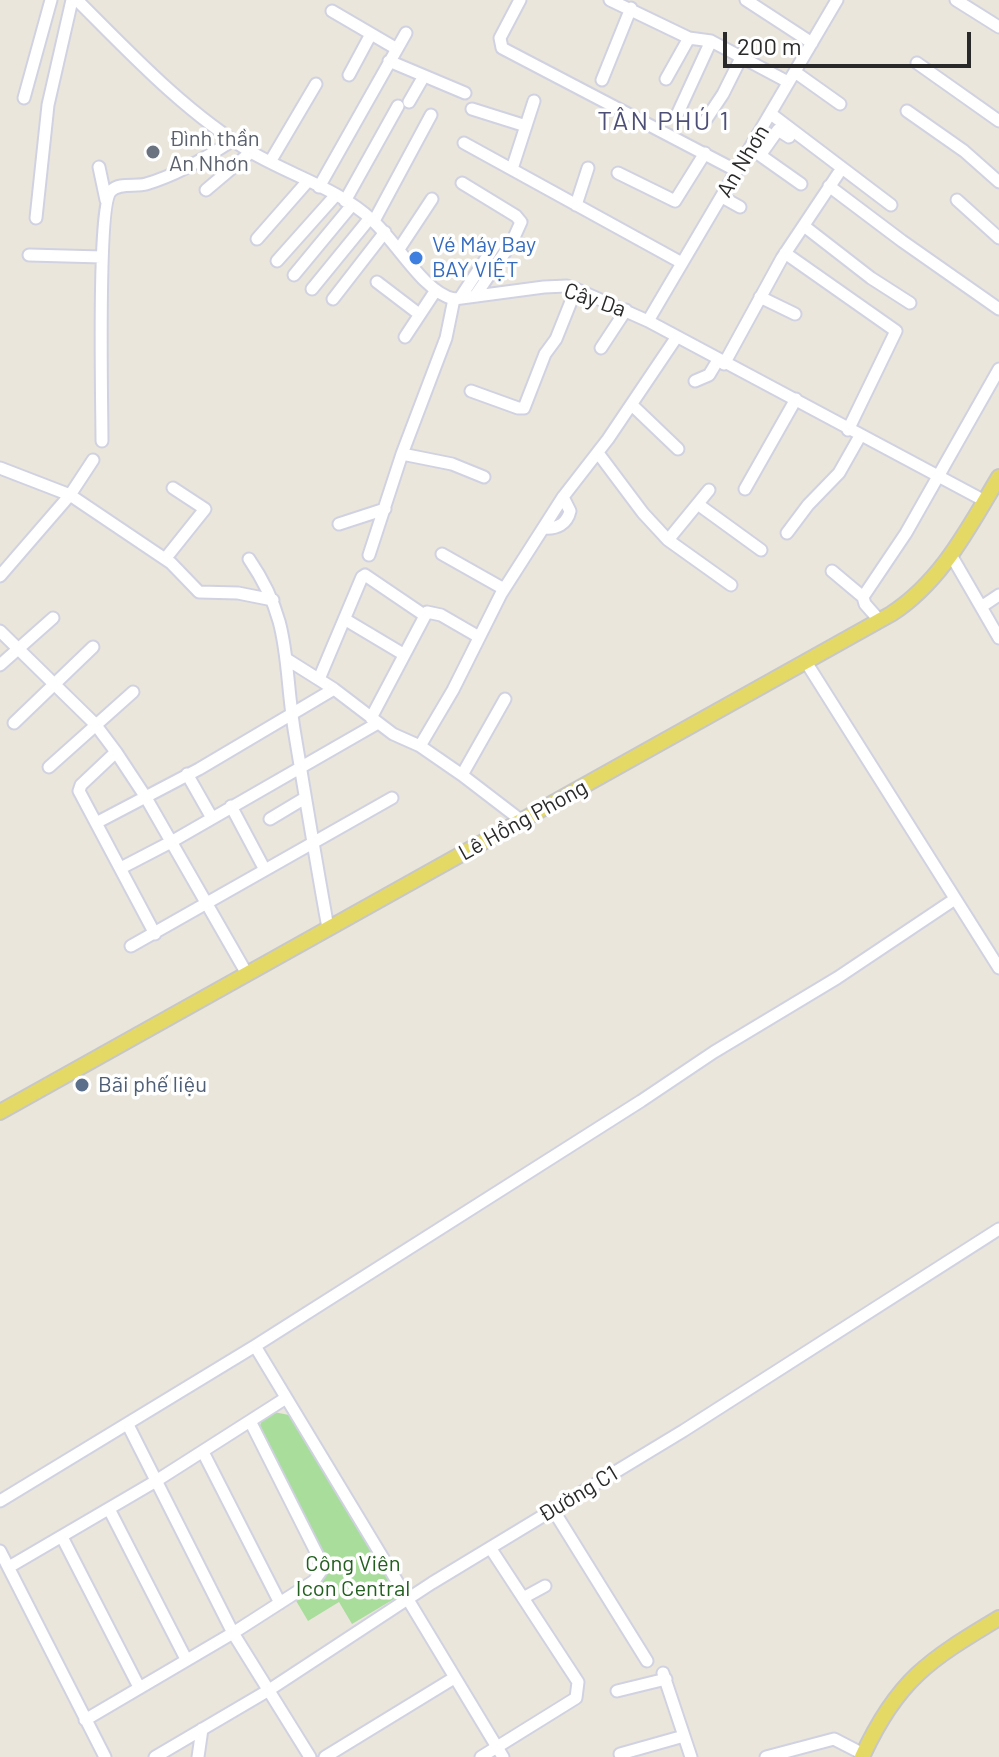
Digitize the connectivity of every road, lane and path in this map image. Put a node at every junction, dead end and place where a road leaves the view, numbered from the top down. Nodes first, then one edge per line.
1 (51, 0) edge
2 (74, 0) edge
3 (520, 0) edge
4 (610, 0) edge
5 (746, 0) edge
6 (837, 0) edge
7 (956, 0) edge
8 (636, 6) edge
9 (332, 11) dead end
10 (999, 27) edge
11 (406, 33) dead end
12 (371, 34) junction
13 (689, 38) junction
14 (711, 41) junction
15 (812, 43) junction
16 (397, 49) junction
17 (742, 56) junction
18 (389, 61) junction
19 (917, 63) dead end
20 (349, 75) dead end
21 (424, 76) junction
22 (791, 77) junction
23 (666, 79) dead end
24 (602, 80) dead end
25 (316, 84) dead end
26 (465, 93) dead end
27 (24, 98) dead end
28 (534, 101) dead end
29 (840, 104) dead end
30 (472, 109) dead end
31 (907, 111) dead end
32 (771, 114) junction
33 (431, 115) dead end
34 (677, 115) dead end
35 (705, 121) dead end
36 (999, 121) edge
37 (526, 126) junction
38 (233, 140) junction
39 (464, 143) dead end
40 (798, 144) dead end
41 (756, 151) junction
42 (251, 152) junction
43 (705, 153) junction
44 (270, 162) junction
45 (99, 167) dead end
46 (588, 168) dead end
47 (512, 169) junction
48 (737, 171) junction
49 (618, 173) dead end
50 (838, 174) dead end
51 (307, 182) junction
52 (999, 182) edge
53 (462, 183) dead end
54 (801, 184) dead end
55 (829, 186) junction
56 (319, 187) junction
57 (206, 190) dead end
58 (722, 197) junction
59 (432, 199) dead end
60 (957, 200) dead end
61 (106, 201) junction
62 (344, 201) junction
63 (576, 205) junction
64 (891, 205) dead end
65 (740, 207) dead end
66 (36, 218) dead end
67 (372, 220) junction
68 (804, 226) junction
69 (385, 232) junction
70 (999, 238) edge
71 (257, 239) dead end
72 (495, 245) dead end
73 (399, 249) junction
74 (785, 253) junction
75 (29, 255) dead end
76 (102, 257) junction
77 (277, 261) dead end
78 (682, 263) junction
79 (294, 275) dead end
80 (377, 282) dead end
81 (312, 289) dead end
82 (576, 289) junction
83 (436, 290) junction
84 (475, 296) junction
85 (760, 297) junction
86 (333, 299) dead end
87 (457, 299) junction
88 (910, 303) dead end
89 (999, 309) edge
90 (626, 310) junction
91 (419, 314) junction
92 (795, 314) dead end
93 (648, 321) junction
94 (405, 337) dead end
95 (676, 338) junction
96 (601, 348) dead end
97 (721, 362) junction
98 (999, 369) edge
99 (695, 381) dead end
100 (471, 391) dead end
101 (796, 399) junction
102 (632, 405) junction
103 (848, 430) junction
104 (860, 436) junction
105 (102, 441) dead end
106 (678, 449) dead end
107 (598, 453) junction
108 (402, 454) junction
109 (93, 460) dead end
110 (0, 468) edge
111 (484, 477) dead end
112 (939, 477) junction
113 (998, 483) edge
114 (173, 488) dead end
115 (745, 489) dead end
116 (709, 490) dead end
117 (70, 495) junction
118 (983, 500) junction
119 (699, 505) junction
120 (385, 509) junction
121 (339, 524) dead end
122 (787, 533) dead end
123 (668, 540) junction
124 (761, 550) dead end
125 (442, 554) dead end
126 (369, 555) dead end
127 (951, 555) junction
128 (165, 559) junction
129 (249, 559) dead end
130 (832, 571) dead end
131 (0, 576) edge
132 (731, 585) dead end
133 (504, 589) junction
134 (999, 595) edge
135 (863, 597) junction
136 (273, 600) junction
137 (981, 607) junction
138 (424, 615) junction
139 (53, 618) dead end
140 (346, 620) junction
141 (880, 621) junction
142 (997, 630) edge
143 (0, 631) edge
144 (479, 637) junction
145 (93, 647) dead end
146 (20, 649) junction
147 (403, 654) junction
148 (288, 660) junction
149 (806, 662) junction
150 (0, 665) edge
151 (319, 679) junction
152 (53, 684) junction
153 (334, 689) junction
154 (133, 692) dead end
155 (505, 699) dead end
156 (292, 716) junction
157 (374, 721) junction
158 (14, 723) dead end
159 (95, 724) junction
160 (420, 746) junction
161 (116, 752) junction
162 (300, 766) junction
163 (49, 767) dead end
164 (187, 774) junction
165 (462, 775) junction
166 (145, 796) junction
167 (305, 798) junction
168 (392, 798) dead end
169 (231, 806) junction
170 (212, 818) junction
171 (270, 819) dead end
172 (522, 821) junction
173 (96, 823) junction
174 (171, 842) junction
175 (312, 844) junction
176 (121, 868) junction
177 (265, 870) junction
178 (955, 899) junction
179 (206, 903) junction
180 (328, 928) junction
181 (155, 934) junction
182 (131, 946) dead end
183 (999, 968) edge
184 (247, 974) junction
185 (0, 1112) edge
186 (998, 1233) edge
187 (255, 1346) junction
188 (286, 1398) junction
189 (250, 1421) junction
190 (128, 1425) junction
191 (203, 1452) junction
192 (156, 1481) junction
193 (0, 1501) edge
194 (552, 1508) junction
195 (109, 1509) junction
196 (62, 1537) junction
197 (491, 1549) junction
198 (0, 1551) edge
199 (9, 1567) junction
200 (545, 1586) dead end
201 (409, 1598) junction
202 (523, 1598) junction
203 (280, 1603) junction
204 (999, 1618) edge
205 (233, 1633) junction
206 (186, 1659) junction
207 (647, 1661) dead end
208 (454, 1678) junction
209 (139, 1687) junction
210 (269, 1690) junction
211 (617, 1691) dead end
212 (85, 1720) junction
213 (202, 1729) junction
214 (684, 1736) junction
215 (500, 1752) edge
216 (620, 1754) dead end
217 (863, 1756) edge
218 (105, 1757) edge
219 (155, 1757) edge
220 (198, 1757) edge
221 (310, 1757) edge
222 (325, 1757) edge
223 (481, 1757) edge
224 (691, 1757) edge
225 (766, 1757) edge

1 - 27 street
2 - 38 street
2 - 66 street
3 - 43 street
4 - 8 street
5 - 15 street
6 - 15 street, An Nhơn
7 - 10 street
8 - 13 street
8 - 24 street
9 - 12 street
11 - 16 street
12 - 16 street
12 - 20 street
13 - 14 street
13 - 23 street
14 - 17 street
14 - 34 street
15 - 22 street, An Nhơn
16 - 18 street
17 - 22 street
17 - 35 street
18 - 21 street
18 - 56 street
19 - 36 street
21 - 26 street
21 - 62 street
22 - 29 street
22 - 32 street, An Nhơn
25 - 44 street
28 - 37 street
30 - 37 street
31 - 52 street
32 - 41 street, An Nhơn
32 - 64 street
33 - 67 street
37 - 47 street
38 - 42 street
38 - 61 street
39 - 47 street
40 - 41 street
41 - 48 street, An Nhơn
41 - 54 street
42 - 44 street
42 - 57 street
43 - 48 street
43 - 49 street
44 - 51 street
45 - 61 street
46 - 63 street
47 - 63 street
48 - 58 street, An Nhơn
50 - 55 street
51 - 56 street
51 - 71 street
53 - 84 street
55 - 68 street
55 - 89 street
56 - 62 street
58 - 65 street
58 - 78 street, An Nhơn
59 - 73 street
60 - 70 street
61 - 76 street
62 - 67 street
62 - 77 street
62 - 79 street
63 - 78 street
67 - 69 street
67 - 81 street
68 - 74 street
68 - 88 street
69 - 73 street
69 - 86 street
72 - 87 street
73 - 83 street
74 - 85 street
74 - 103 street
75 - 76 street
76 - 105 street
78 - 93 street, An Nhơn
80 - 91 street
82 - 84 street, Cây Da
82 - 90 street, Cây Da
82 - 100 street
83 - 87 street
83 - 91 street
84 - 87 street, Cây Da
85 - 92 street
85 - 97 street
87 - 108 street
90 - 93 street, Cây Da
90 - 96 street
91 - 94 street
93 - 95 street, Cây Da
95 - 97 street, Cây Da
95 - 102 street
97 - 99 street
97 - 101 street, Cây Da
98 - 112 street
101 - 103 street, Cây Da
101 - 115 street
102 - 106 street
102 - 107 street
103 - 104 street, Cây Da
104 - 112 street, Cây Da
104 - 122 street
107 - 123 street
107 - 133 street
108 - 111 street
108 - 120 street
109 - 117 street
110 - 117 street
112 - 118 street, Cây Da
112 - 135 street
113 - 118 main road, Lê Hồng Phong
114 - 128 street
116 - 119 street
117 - 128 street
117 - 131 street
118 - 127 main road, Lê Hồng Phong
119 - 123 street
119 - 124 street
120 - 121 street
120 - 126 street
123 - 132 street
125 - 133 street
127 - 137 street
127 - 141 main road, Lê Hồng Phong
128 - 136 street
129 - 136 street
130 - 135 street
133 - 144 street
134 - 137 street
135 - 141 street
136 - 148 street
137 - 142 street
138 - 140 street
138 - 144 street
138 - 147 street
139 - 146 street
140 - 147 street
140 - 151 street
141 - 149 main road, Lê Hồng Phong
143 - 146 street
144 - 160 street
145 - 152 street
146 - 150 street
146 - 152 street
147 - 157 street
148 - 151 street
148 - 156 street
149 - 172 main road, Lê Hồng Phong
149 - 178 street
151 - 153 street
152 - 158 street
152 - 159 street
153 - 156 street
153 - 157 street
154 - 159 street
155 - 165 street
156 - 162 street
156 - 164 street
157 - 160 street
157 - 162 street
159 - 161 street
159 - 163 street
160 - 165 street
161 - 166 street
161 - 173 street
162 - 167 street
162 - 169 street
164 - 166 street
164 - 170 street
165 - 172 street
166 - 173 street
166 - 174 street
167 - 171 street
167 - 175 street
168 - 175 street
169 - 170 street
169 - 177 street
170 - 174 street
172 - 180 main road, Lê Hồng Phong
173 - 176 street
174 - 176 street
174 - 179 street
175 - 177 street
175 - 180 street
176 - 181 street
177 - 179 street
178 - 183 street
178 - 187 street
179 - 181 street
179 - 184 street
180 - 184 main road, Lê Hồng Phong
181 - 182 street
184 - 185 main road, Lê Hồng Phong
186 - 194 street, Đường C1
187 - 188 street
187 - 190 street
188 - 189 street
188 - 201 street
189 - 191 street
189 - 203 street
190 - 192 street
190 - 193 street
191 - 192 street
191 - 203 street
192 - 195 street
192 - 205 street
194 - 197 street, Đường C1
194 - 207 street
195 - 196 street
195 - 206 street
196 - 199 street
196 - 209 street
197 - 201 street, Đường C1
197 - 202 street
198 - 199 street
199 - 212 street
200 - 202 street
201 - 208 street
201 - 210 street, Đường C1
202 - 215 street
203 - 205 street
204 - 217 main road
205 - 206 street
205 - 210 street
206 - 209 street
208 - 215 street
208 - 222 street
209 - 212 street
210 - 213 street, Đường C1
210 - 221 street
211 - 214 street
212 - 218 street
213 - 219 street, Đường C1
213 - 220 street
214 - 216 street
214 - 224 street
215 - 223 street
217 - 225 street

